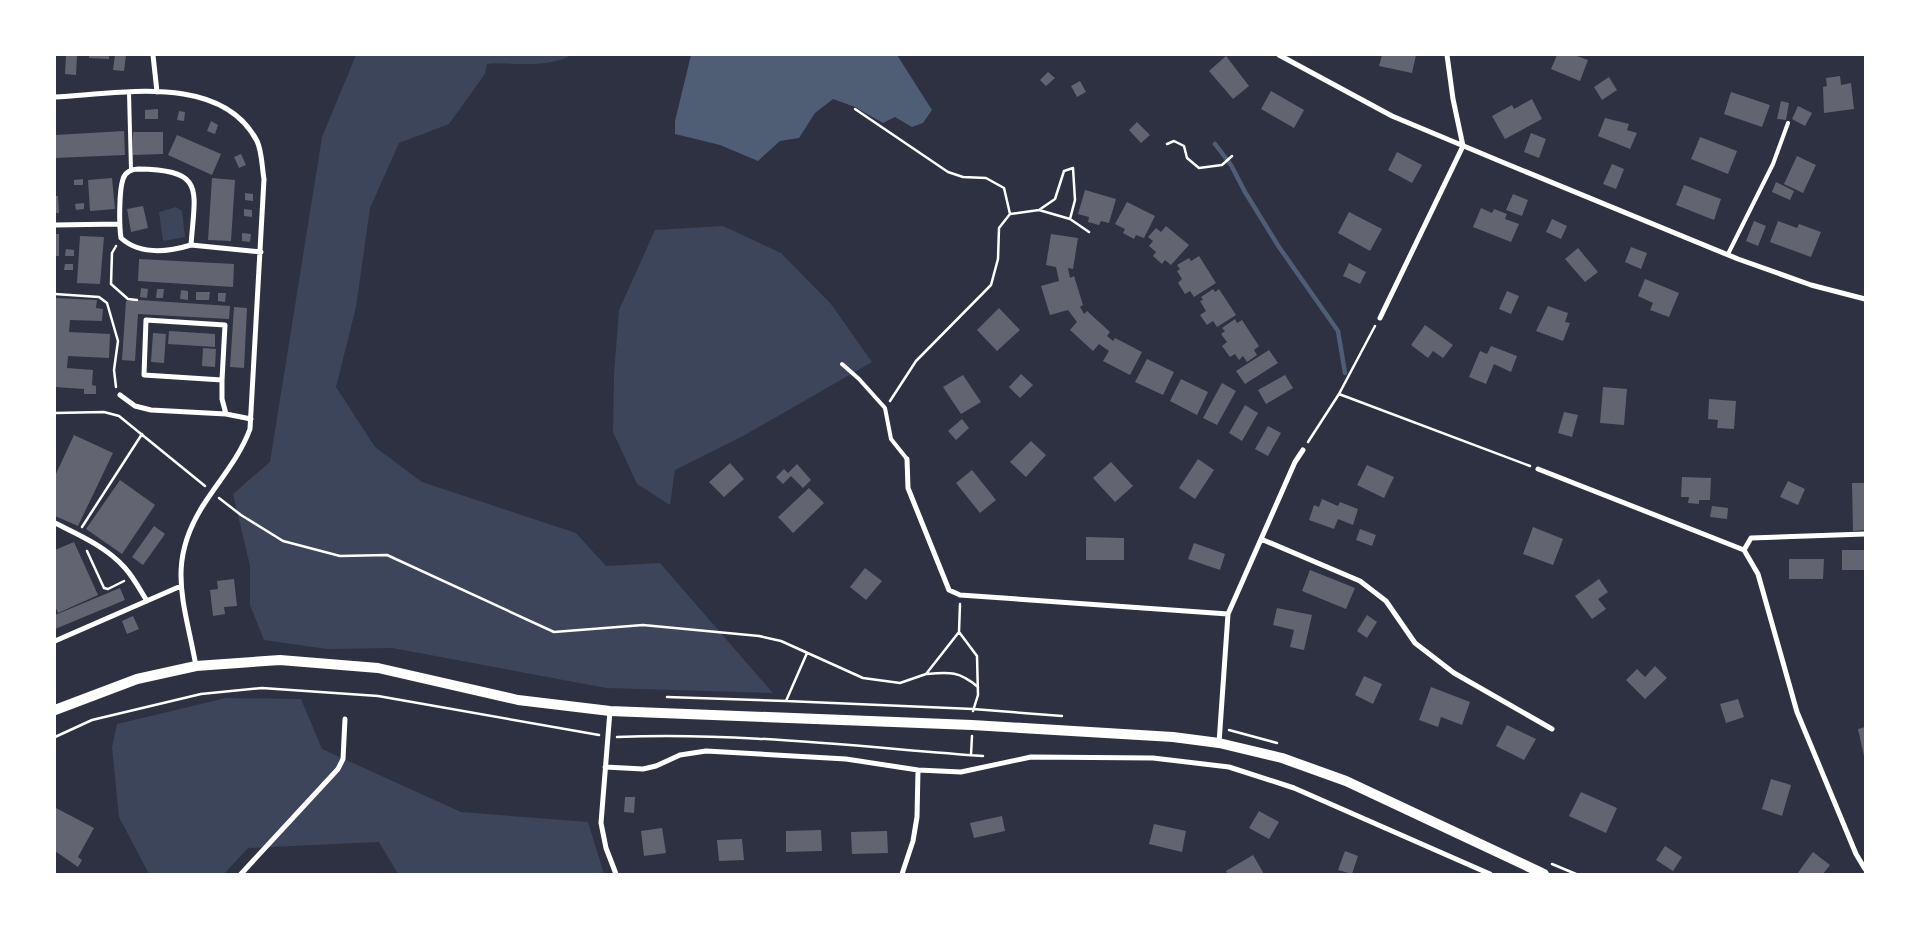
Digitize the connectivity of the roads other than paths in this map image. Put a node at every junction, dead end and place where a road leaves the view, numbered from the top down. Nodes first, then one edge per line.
1 (153, 55) edge
2 (1279, 55) edge
3 (1447, 55) edge
4 (157, 92) junction
5 (129, 93) junction
6 (55, 97) edge
7 (1788, 123) dead end
8 (1463, 146) junction
9 (131, 170) junction
10 (119, 224) junction
11 (55, 225) edge
12 (191, 245) junction
13 (261, 252) junction
14 (1728, 254) junction
15 (1865, 299) edge
16 (1380, 318) road end
17 (842, 364) dead end
18 (222, 380) junction
19 (120, 395) road end
20 (226, 414) junction
21 (251, 419) junction
22 (1303, 450) road end
23 (908, 459) joint
24 (1538, 469) road end
25 (55, 523) edge
26 (1865, 534) edge
27 (1261, 539) junction
28 (1744, 550) junction
29 (181, 586) junction
30 (147, 601) junction
31 (1228, 614) junction
32 (55, 641) edge
33 (196, 666) junction
34 (55, 710) edge
35 (610, 711) junction
36 (345, 719) dead end
37 (1552, 729) dead end
38 (1219, 743) junction
39 (605, 767) junction
40 (918, 770) junction
41 (1865, 869) edge
42 (241, 874) edge
43 (616, 874) edge
44 (902, 874) edge
45 (1490, 874) edge
46 (1544, 874) edge

1 - 4 street
2 - 8 street
3 - 8 street
4 - 5 street
4 - 13 street
5 - 6 street
5 - 9 lane
7 - 14 lane
8 - 14 street
8 - 16 street
9 - 10 street
9 - 12 street
10 - 11 street
10 - 12 street
12 - 13 street
13 - 21 street
14 - 15 street
17 - 23 lane
18 - 18 street
18 - 20 street
19 - 20 street
20 - 21 street
21 - 29 street
22 - 27 street
23 - 31 street
24 - 28 street
25 - 30 street
26 - 28 street
27 - 31 street
27 - 37 street
28 - 41 street
29 - 30 street
29 - 33 street
30 - 32 street
31 - 38 street
33 - 34 main road
33 - 35 main road
35 - 38 main road
35 - 39 street
36 - 42 street
38 - 46 main road
39 - 40 street
39 - 43 street
40 - 44 street
40 - 45 street

